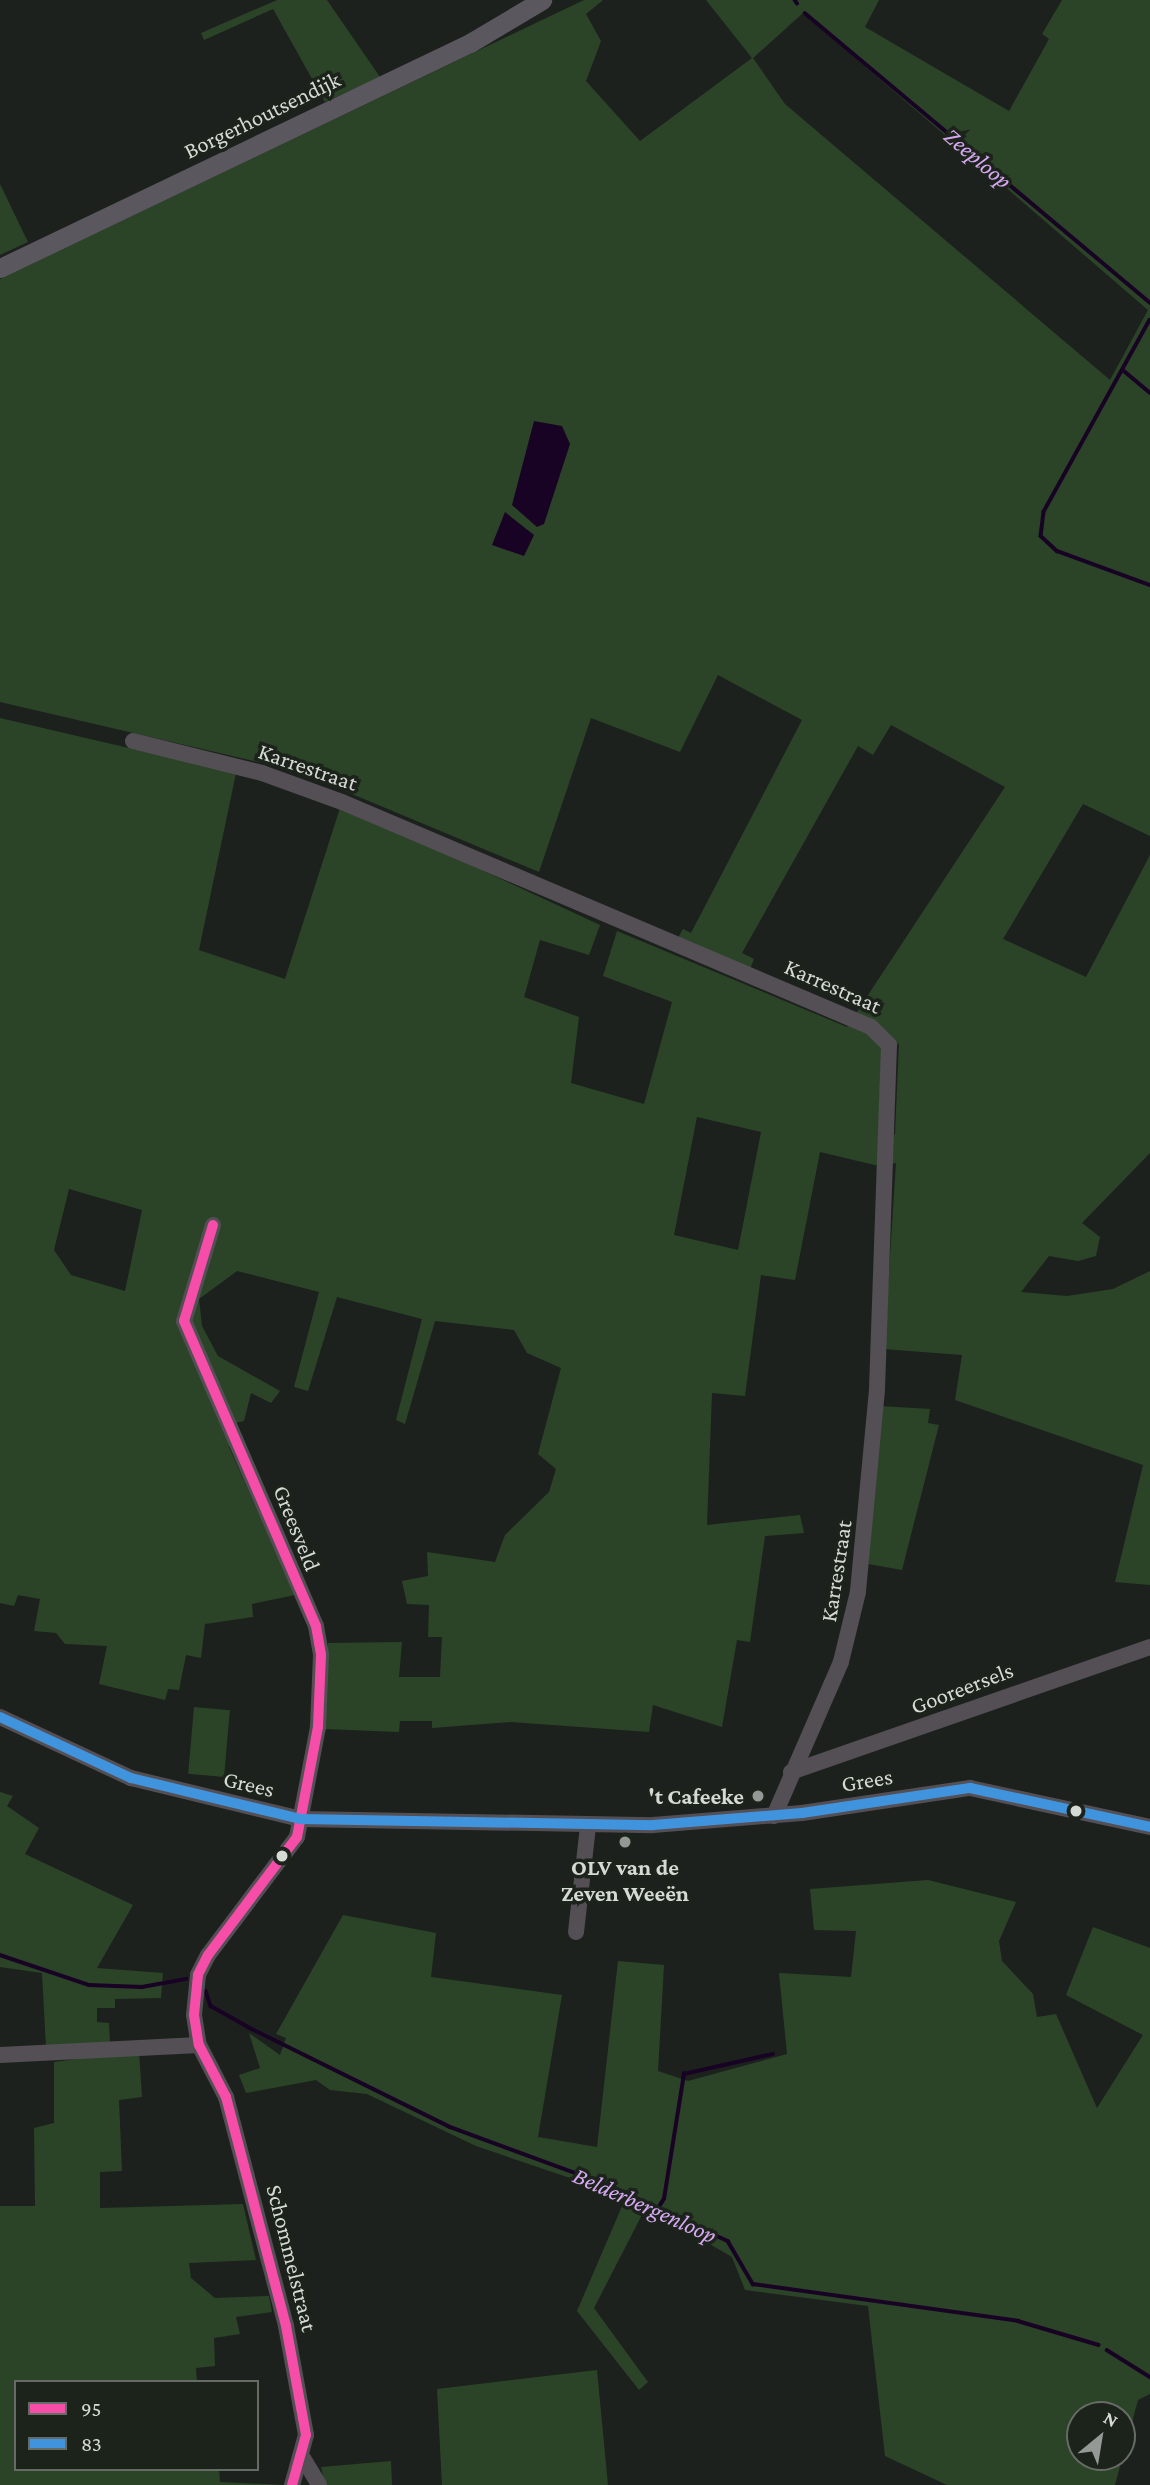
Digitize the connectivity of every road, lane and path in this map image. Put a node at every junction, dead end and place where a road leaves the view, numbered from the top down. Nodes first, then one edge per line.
1 (542, 0) edge
2 (0, 268) edge
3 (133, 741) dead end
4 (213, 1225) dead end
5 (1150, 1647) edge
6 (0, 1717) edge
7 (791, 1772) junction
8 (774, 1816) junction
9 (301, 1819) junction
10 (588, 1826) junction
11 (1150, 1827) edge
12 (576, 1932) dead end
13 (199, 2045) junction
14 (0, 2055) edge
15 (303, 2458) junction
16 (292, 2485) edge
17 (319, 2485) edge

1 - 2 main road, Borgerhoutsendijk
3 - 7 street, Karrestraat
4 - 9 street, Greesveld
5 - 7 street, Gooreersels
6 - 9 street, Grees
7 - 8 street, Karrestraat
8 - 10 street, Grees
8 - 11 street, Grees
9 - 10 street, Grees
9 - 13 street, Schommelstraat
10 - 12 street
13 - 14 street
13 - 15 street, Schommelstraat
15 - 16 street
15 - 17 street

